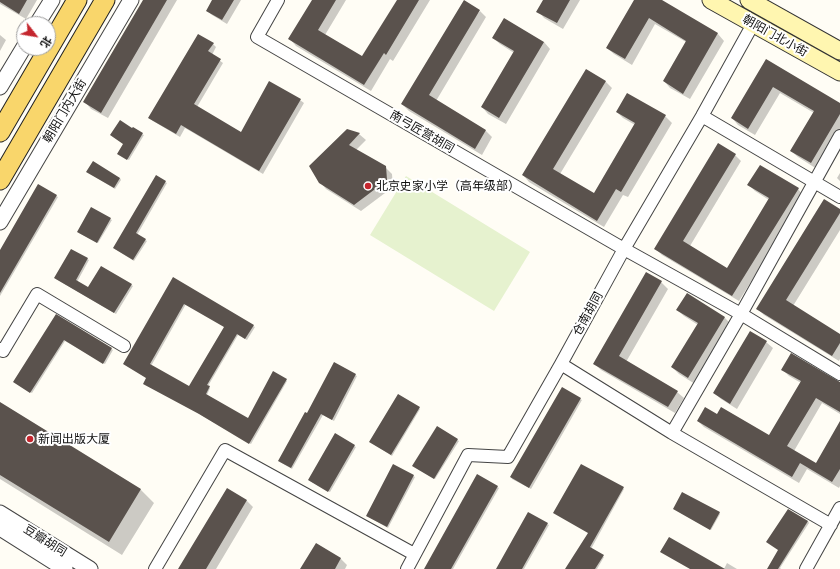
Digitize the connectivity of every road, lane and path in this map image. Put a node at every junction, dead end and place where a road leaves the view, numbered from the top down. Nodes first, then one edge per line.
1 (52, 0) edge
2 (77, 0) edge
3 (104, 0) edge
4 (131, 0) edge
5 (278, 0) edge
6 (711, 0) edge
7 (748, 0) edge
8 (42, 16) edge
9 (753, 24) junction
10 (840, 51) edge
11 (19, 56) edge
12 (840, 72) edge
13 (0, 87) edge
14 (702, 116) junction
15 (0, 132) edge
16 (840, 136) edge
17 (0, 180) edge
18 (814, 182) junction
19 (840, 198) edge
20 (0, 222) edge
21 (624, 249) junction
22 (741, 314) junction
23 (124, 346) dead end
24 (0, 349) edge
25 (561, 364) junction
26 (840, 374) edge
27 (672, 433) junction
28 (840, 508) edge
29 (0, 513) edge
30 (831, 525) junction
31 (0, 528) edge
32 (414, 554) junction
33 (65, 569) edge
34 (90, 569) edge
35 (155, 569) edge
36 (407, 569) edge
37 (806, 569) edge

1 - 8 street
2 - 15 main road
3 - 17 main road, 朝阳门内大街
4 - 20 street, 朝阳门内大街
5 - 21 street, 南弓匠营胡同
6 - 9 main road, 朝阳门北小街
7 - 10 main road, 朝阳门北小街
9 - 12 main road, 朝阳门北小街
9 - 14 street, 仓南胡同
11 - 13 street
14 - 18 street
14 - 21 street, 仓南胡同
16 - 18 street
18 - 19 street
18 - 22 street
21 - 22 street
21 - 25 street, 仓南胡同
22 - 26 street
22 - 27 street
23 - 24 street
25 - 27 street
25 - 32 street, 仓南胡同
27 - 30 street
28 - 30 street
29 - 34 street, 豆瓣胡同
30 - 37 street
31 - 33 street
32 - 35 street
32 - 36 street, 仓南胡同

